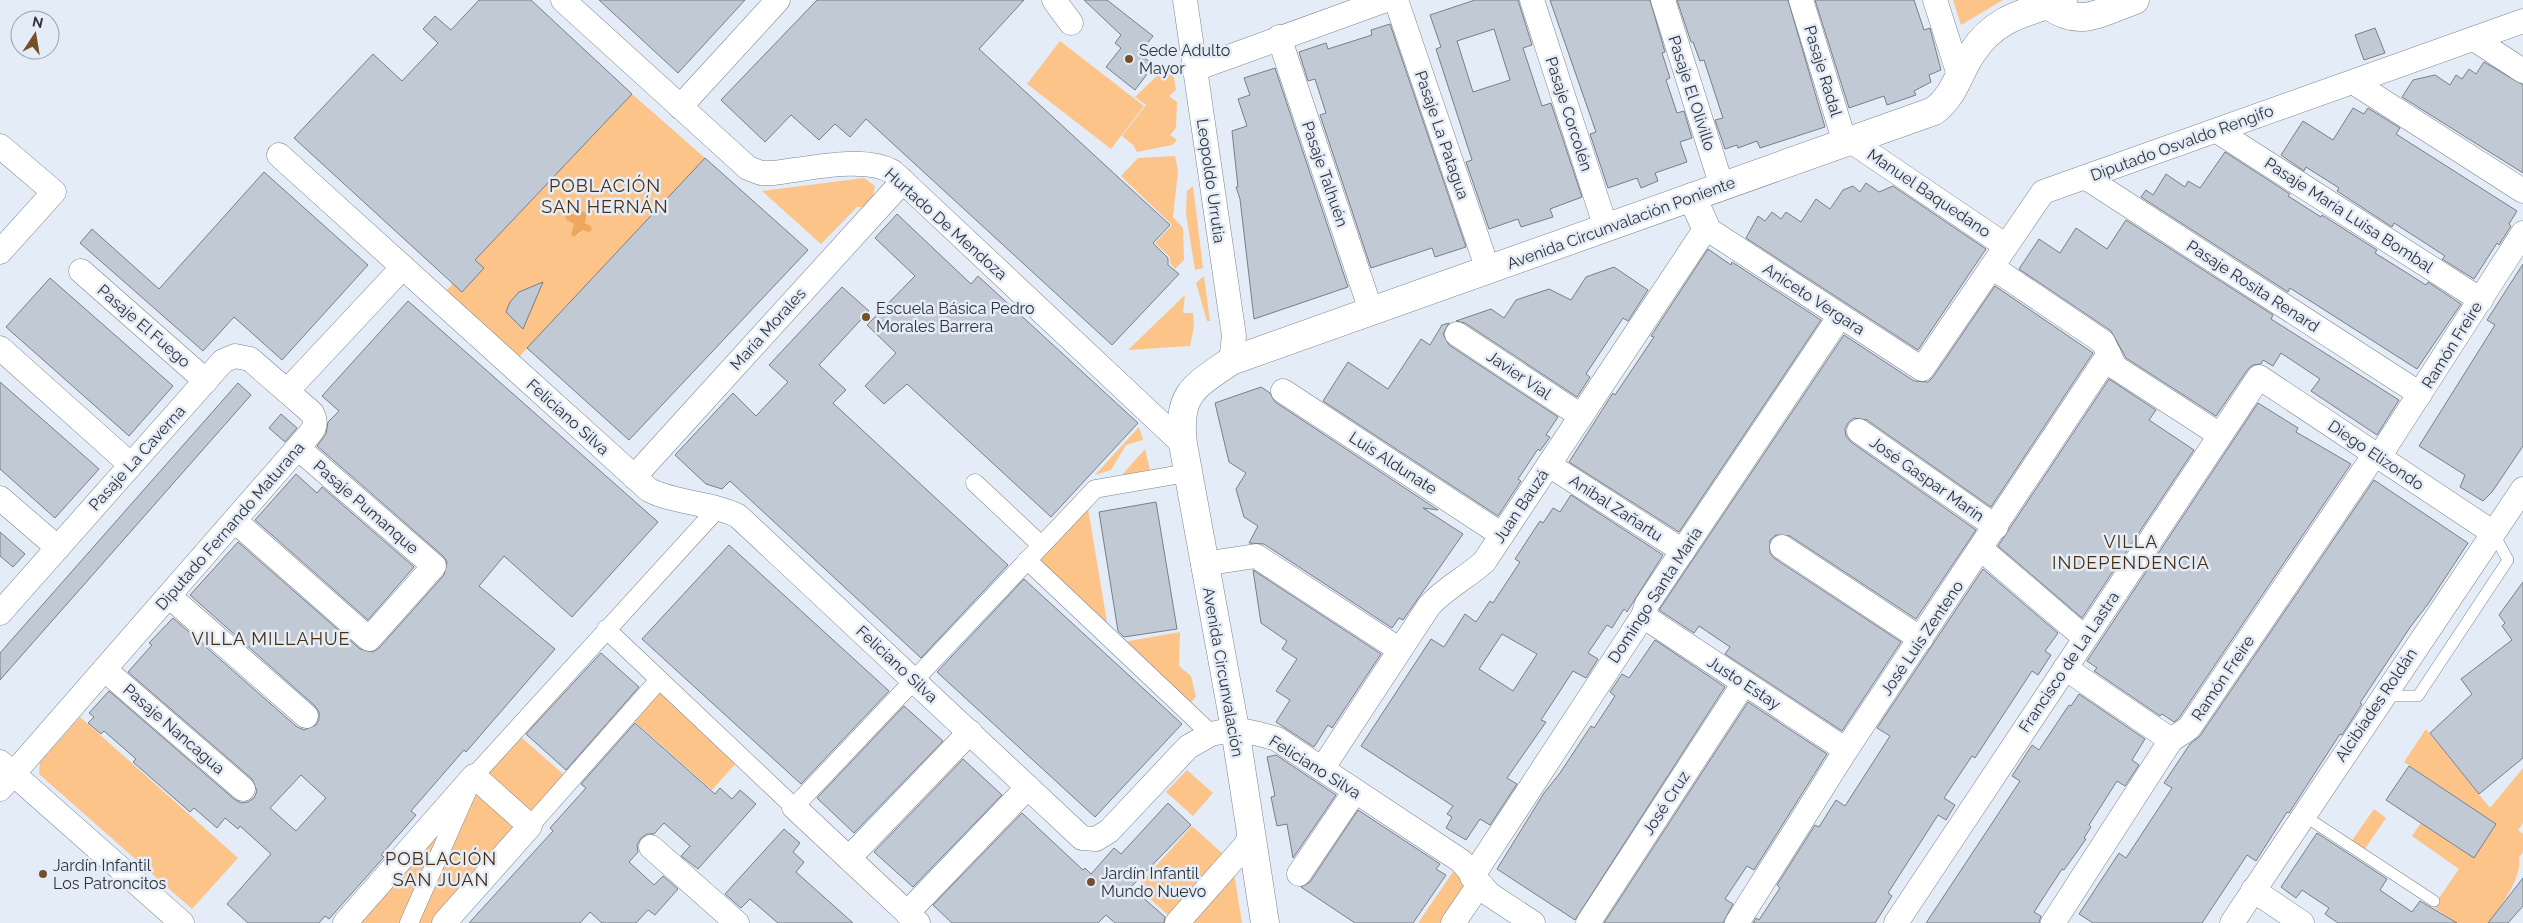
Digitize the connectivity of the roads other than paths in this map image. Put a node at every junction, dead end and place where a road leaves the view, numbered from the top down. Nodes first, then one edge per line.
1 (562, 0) edge
2 (778, 0) edge
3 (1054, 0) edge
4 (1185, 0) edge
5 (1386, 0) edge
6 (1396, 0) edge
7 (1532, 0) edge
8 (1663, 0) edge
9 (1801, 0) edge
10 (1935, 0) edge
11 (2135, 0) edge
12 (2052, 2) edge
13 (1324, 10) edge
14 (2523, 21) edge
15 (1071, 23) dead end
16 (1279, 37) junction
17 (2474, 39) junction
18 (1195, 69) junction
19 (2523, 71) edge
20 (1960, 78) junction
21 (2353, 82) junction
22 (680, 107) junction
23 (2217, 131) junction
24 (1848, 142) junction
25 (0, 146) edge
26 (279, 154) dead end
27 (2085, 177) junction
28 (903, 181) junction
29 (1722, 186) junction
30 (2523, 191) edge
31 (1692, 197) junction
32 (1606, 228) junction
33 (1706, 228) junction
34 (2523, 233) edge
35 (2006, 246) junction
36 (0, 252) edge
37 (403, 267) junction
38 (1992, 267) junction
39 (1488, 270) junction
40 (81, 271) dead end
41 (2481, 300) junction
42 (1371, 312) junction
43 (1840, 316) junction
44 (1457, 334) dead end
45 (0, 348) edge
46 (2109, 354) junction
47 (1231, 361) junction
48 (1922, 370) joint
49 (2259, 377) joint
50 (206, 380) junction
51 (287, 391) junction
52 (1283, 391) dead end
53 (2420, 394) junction
54 (1581, 416) junction
55 (1859, 431) dead end
56 (1181, 432) junction
57 (2220, 436) junction
58 (298, 448) junction
59 (2377, 456) junction
60 (1549, 465) junction
61 (131, 466) junction
62 (1187, 473) junction
63 (634, 477) junction
64 (975, 483) dead end
65 (2521, 497) edge
66 (0, 498) edge
67 (718, 508) junction
68 (235, 521) junction
69 (1996, 527) junction
70 (2492, 532) junction
71 (1502, 535) junction
72 (1041, 545) junction
73 (1782, 547) dead end
74 (58, 548) junction
75 (1981, 549) junction
76 (1683, 550) junction
77 (1027, 560) junction
78 (1203, 564) junction
79 (169, 596) junction
80 (0, 613) edge
81 (1642, 616) junction
82 (606, 629) junction
83 (2085, 638) junction
84 (1921, 639) junction
85 (1400, 650) junction
86 (2065, 668) junction
87 (105, 670) junction
88 (659, 680) junction
89 (914, 680) junction
90 (1744, 683) junction
91 (306, 716) dead end
92 (970, 732) junction
93 (1223, 732) junction
94 (2171, 740) junction
95 (1846, 750) junction
96 (1322, 769) junction
97 (5, 775) edge
98 (474, 776) junction
99 (1028, 786) junction
100 (243, 789) dead end
101 (1355, 791) junction
102 (794, 807) junction
103 (2303, 815) junction
104 (530, 826) junction
105 (1251, 834) junction
106 (651, 847) dead end
107 (849, 858) junction
108 (1299, 874) dead end
109 (1476, 881) junction
110 (2253, 890) junction
111 (2434, 901) dead end
112 (912, 918) edge
113 (182, 923) edge
114 (345, 923) edge
115 (408, 923) edge
116 (444, 923) edge
117 (737, 923) edge
118 (1177, 923) edge
119 (1265, 923) edge
120 (1454, 923) edge
121 (1534, 923) edge
122 (1588, 923) edge
123 (1737, 923) edge
124 (1896, 923) edge
125 (2053, 923) edge
126 (2232, 923) edge
127 (2302, 923) edge

1 - 22 street, Hurtado De Mendoza
2 - 22 street
3 - 15 street
4 - 18 street, Leopoldo Urrutia
5 - 13 street
6 - 39 street, Pasaje La Patagua
7 - 32 street, Pasaje Corcolén
8 - 29 street, Pasaje El Olivillo
9 - 24 street, Pasaje Radal
10 - 20 street
11 - 12 street, Avenida Circunvalación Poniente
12 - 20 street, Avenida Circunvalación Poniente
13 - 16 street
14 - 17 street, Diputado Osvaldo Rengifo
16 - 18 street
16 - 42 street, Pasaje Talhuén
17 - 19 street
17 - 21 street, Diputado Osvaldo Rengifo
18 - 47 street, Leopoldo Urrutia
20 - 24 street, Avenida Circunvalación Poniente
21 - 23 street, Diputado Osvaldo Rengifo
21 - 30 street
22 - 28 street, Hurtado De Mendoza
23 - 27 street, Diputado Osvaldo Rengifo
23 - 41 street, Pasaje María Luisa Bombal
24 - 29 street, Avenida Circunvalación Poniente
24 - 35 street, Manuel Baquedano
25 - 36 street
26 - 37 street, Feliciano Silva
27 - 35 street, Diputado Osvaldo Rengifo
27 - 53 street, Pasaje Rosita Renard
28 - 56 street, Hurtado De Mendoza
28 - 63 street, María Morales
29 - 31 street, Avenida Circunvalación Poniente
31 - 32 street, Avenida Circunvalación Poniente
31 - 33 street
32 - 39 street, Avenida Circunvalación Poniente
33 - 43 street, Aniceto Vergara
33 - 54 street, Juan Bauzá
34 - 41 street, Ramón Freire
35 - 38 street, Diputado Osvaldo Rengifo
37 - 51 street
37 - 63 street, Feliciano Silva
38 - 46 street
38 - 48 street, Diputado Osvaldo Rengifo
39 - 42 street, Avenida Circunvalación Poniente
40 - 50 street, Pasaje El Fuego
41 - 53 street, Ramón Freire
42 - 47 street, Avenida Circunvalación Poniente
43 - 48 street, Aniceto Vergara
43 - 76 street, Domingo Santa María
44 - 54 street, Javier Vial
45 - 61 street
46 - 57 street
46 - 69 street, José Luis Zenteno
47 - 56 street, Avenida Circunvalación Poniente
49 - 57 street, Francisco de La Lastra
49 - 59 street, Diego Elizondo
50 - 51 street, Pasaje La Caverna
50 - 61 street, Pasaje La Caverna
51 - 58 street, Diputado Fernando Maturana
52 - 71 street, Luis Aldunate
53 - 59 street, Ramón Freire
54 - 60 street, Juan Bauzá
55 - 69 street, José Gaspar Marín
56 - 62 street, Avenida Circunvalación
57 - 83 street, Francisco de La Lastra
58 - 68 street, Diputado Fernando Maturana
58 - 68 street, Pasaje Pumanque
59 - 70 street, Diego Elizondo
59 - 94 street, Ramón Freire
60 - 71 street, Juan Bauzá
60 - 76 street, Aníbal Zañartu
61 - 74 street, Pasaje La Caverna
62 - 72 street
62 - 78 street, Avenida Circunvalación
63 - 67 street, Feliciano Silva
64 - 72 street
65 - 70 street, Alcibíades Roldán
66 - 74 street
67 - 82 street
67 - 89 street, Feliciano Silva
68 - 79 street, Diputado Fernando Maturana
69 - 75 street, José Luis Zenteno
70 - 103 street, Alcibíades Roldán
71 - 85 street, Juan Bauzá
72 - 77 street
73 - 84 street
74 - 80 street, Pasaje La Caverna
75 - 83 street, José Gaspar Marín
75 - 84 street, José Luis Zenteno
76 - 81 street, Domingo Santa María
77 - 89 street
77 - 93 street
78 - 85 street
78 - 93 street, Avenida Circunvalación
79 - 87 street, Diputado Fernando Maturana
79 - 91 street
81 - 90 street, Justo Estay
81 - 109 street, Domingo Santa María
82 - 88 street
82 - 98 street
83 - 86 street, Francisco de La Lastra
84 - 95 street, José Luis Zenteno
85 - 96 street, Juan Bauzá
86 - 94 street
86 - 124 street, Francisco de La Lastra
87 - 97 street, Diputado Fernando Maturana
87 - 100 street, Pasaje Nancagua
88 - 102 street
88 - 104 street
89 - 92 street, Feliciano Silva
89 - 102 street
90 - 95 street, Justo Estay
90 - 122 street, José Cruz
92 - 99 street, Feliciano Silva
92 - 107 street
93 - 96 street, Feliciano Silva
93 - 99 street, Feliciano Silva
93 - 105 street, Avenida Circunvalación
94 - 125 street, Ramón Freire
95 - 123 street, José Luis Zenteno
96 - 101 street, Feliciano Silva
97 - 113 street
98 - 104 street
98 - 114 street
98 - 115 street
99 - 112 street
101 - 108 street
101 - 109 street, Feliciano Silva
102 - 107 street
103 - 110 street, Alcibíades Roldán
103 - 111 lane
104 - 116 street
105 - 118 street
105 - 119 street, Avenida Circunvalación
106 - 117 street
107 - 112 street
109 - 120 street, Domingo Santa María
109 - 121 street, Feliciano Silva
110 - 126 street, Alcibíades Roldán
110 - 127 street

